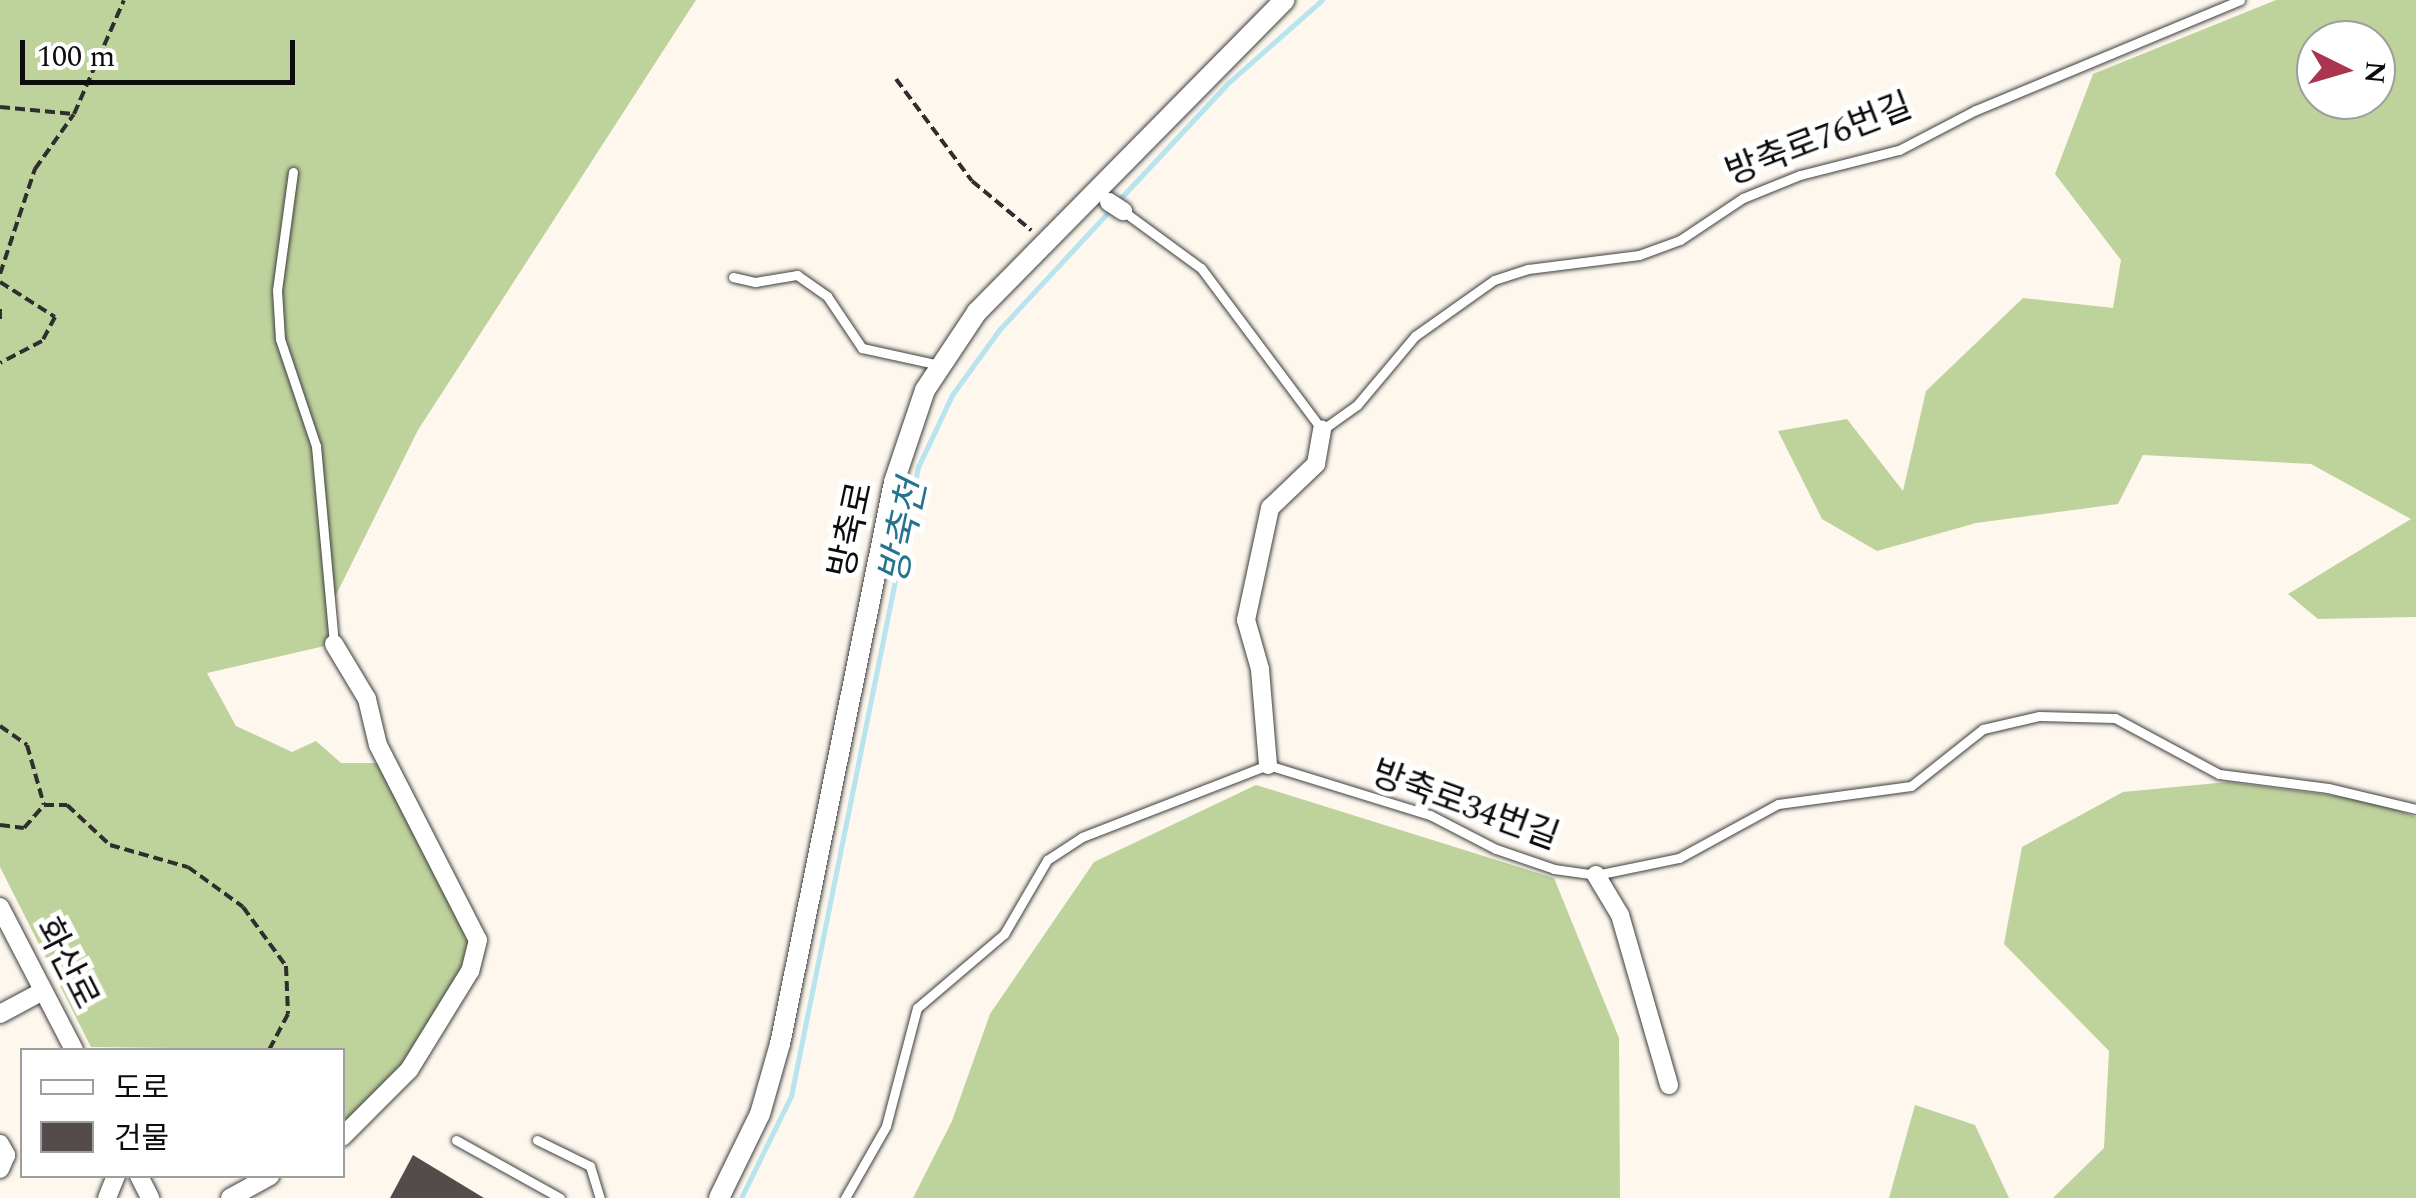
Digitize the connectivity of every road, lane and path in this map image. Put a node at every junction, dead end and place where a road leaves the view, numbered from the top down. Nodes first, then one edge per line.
1 (124, 0) edge
2 (1285, 0) edge
3 (2240, 0) edge
4 (896, 78) dead end
5 (0, 107) edge
6 (74, 114) junction
7 (292, 172) dead end
8 (1108, 203) junction
9 (1046, 242) junction
10 (0, 274) edge
11 (732, 277) dead end
12 (0, 282) edge
13 (0, 309) edge
14 (0, 322) edge
15 (0, 363) edge
16 (940, 365) junction
17 (1322, 430) junction
18 (334, 644) joint
19 (0, 726) edge
20 (1268, 765) junction
21 (44, 805) junction
22 (2416, 808) edge
23 (0, 825) edge
24 (1596, 875) junction
25 (0, 907) edge
26 (44, 991) junction
27 (0, 1014) edge
28 (73, 1048) edge
29 (270, 1048) edge
30 (1669, 1085) dead end
31 (345, 1134) edge
32 (456, 1140) dead end
33 (536, 1140) dead end
34 (266, 1178) edge
35 (230, 1198) edge
36 (560, 1198) edge
37 (600, 1198) edge
38 (719, 1198) edge
39 (844, 1198) edge

1 - 6 path
2 - 8 street, 방축로
3 - 17 lane, 방축로76번길
4 - 9 path
5 - 6 path
6 - 10 path
7 - 18 lane
8 - 9 street, 방축로
8 - 17 lane
9 - 16 street, 방축로
11 - 16 lane
12 - 15 path
13 - 14 path
16 - 38 street, 방축로
17 - 20 street
18 - 31 street
19 - 21 path
20 - 24 lane, 방축로34번길
20 - 39 lane
21 - 23 path
21 - 29 path
22 - 24 lane, 방축로34번길
24 - 30 street
25 - 26 street, 화산로
26 - 27 street
26 - 28 street, 화산로
32 - 36 lane
33 - 37 lane
34 - 35 street

